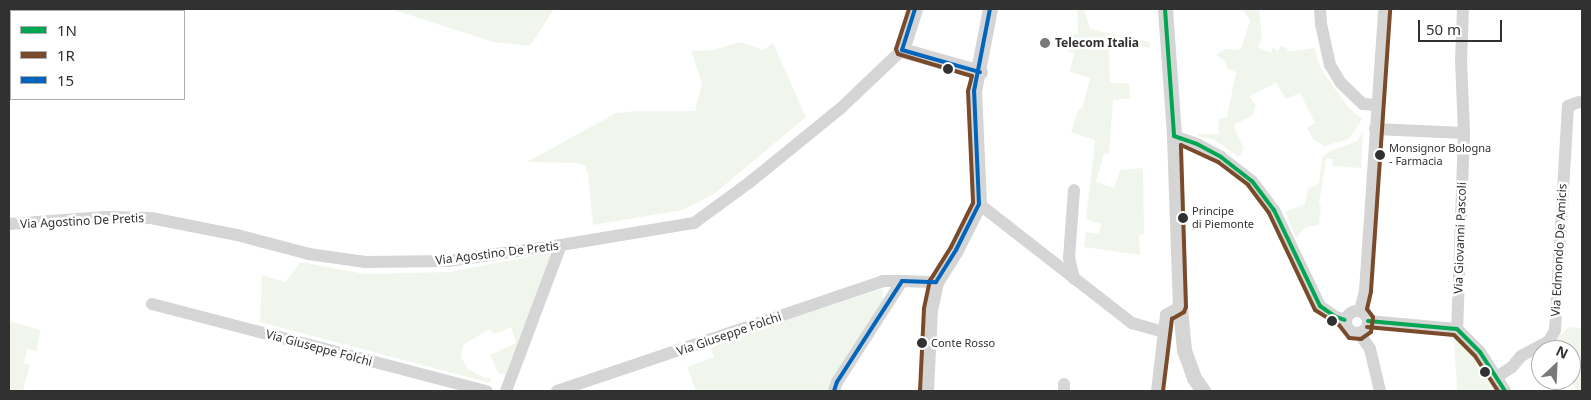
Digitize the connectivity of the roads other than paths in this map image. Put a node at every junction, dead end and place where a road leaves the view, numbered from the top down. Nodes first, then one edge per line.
1 (916, 9) edge
2 (990, 9) edge
3 (1165, 9) edge
4 (1320, 9) edge
5 (1384, 9) edge
6 (1463, 9) edge
7 (902, 50) junction
8 (980, 72) junction
9 (1579, 102) dead end
10 (1377, 105) junction
11 (1375, 129) junction
12 (1464, 133) junction
13 (1174, 136) junction
14 (1074, 190) dead end
15 (979, 204) junction
16 (9, 224) edge
17 (561, 245) junction
18 (1074, 279) junction
19 (902, 281) junction
20 (936, 282) junction
21 (152, 304) dead end
22 (1180, 307) junction
23 (1364, 316) junction
24 (1345, 320) junction
25 (1457, 328) junction
26 (1163, 332) junction
27 (1359, 333) junction
28 (1497, 377) junction
29 (486, 391) edge
30 (506, 391) edge
31 (557, 391) edge
32 (834, 391) edge
33 (926, 391) edge
34 (1157, 391) edge
35 (1203, 391) edge
36 (1380, 391) edge
37 (1505, 391) edge

1 - 7 street
2 - 8 street
3 - 13 street
4 - 10 street
5 - 10 street
6 - 12 street, Via Giovanni Pascoli
7 - 8 street
7 - 17 street, Via Agostino De Pretis
8 - 15 street
9 - 28 street, Via Edmondo De Amicis
10 - 11 street
11 - 12 street
11 - 23 street
12 - 25 street, Via Giovanni Pascoli
13 - 22 street
13 - 24 street
14 - 18 street
15 - 18 street
15 - 20 street
16 - 17 street, Via Agostino De Pretis
17 - 30 street
18 - 26 street
19 - 20 street, Via Giuseppe Folchi
19 - 31 street, Via Giuseppe Folchi
19 - 32 street
20 - 33 street
21 - 29 street, Via Giuseppe Folchi
22 - 26 street
22 - 35 street
23 - 24 street
23 - 25 street
23 - 27 street
24 - 27 street
25 - 28 street
26 - 34 street
27 - 36 street
28 - 37 street

